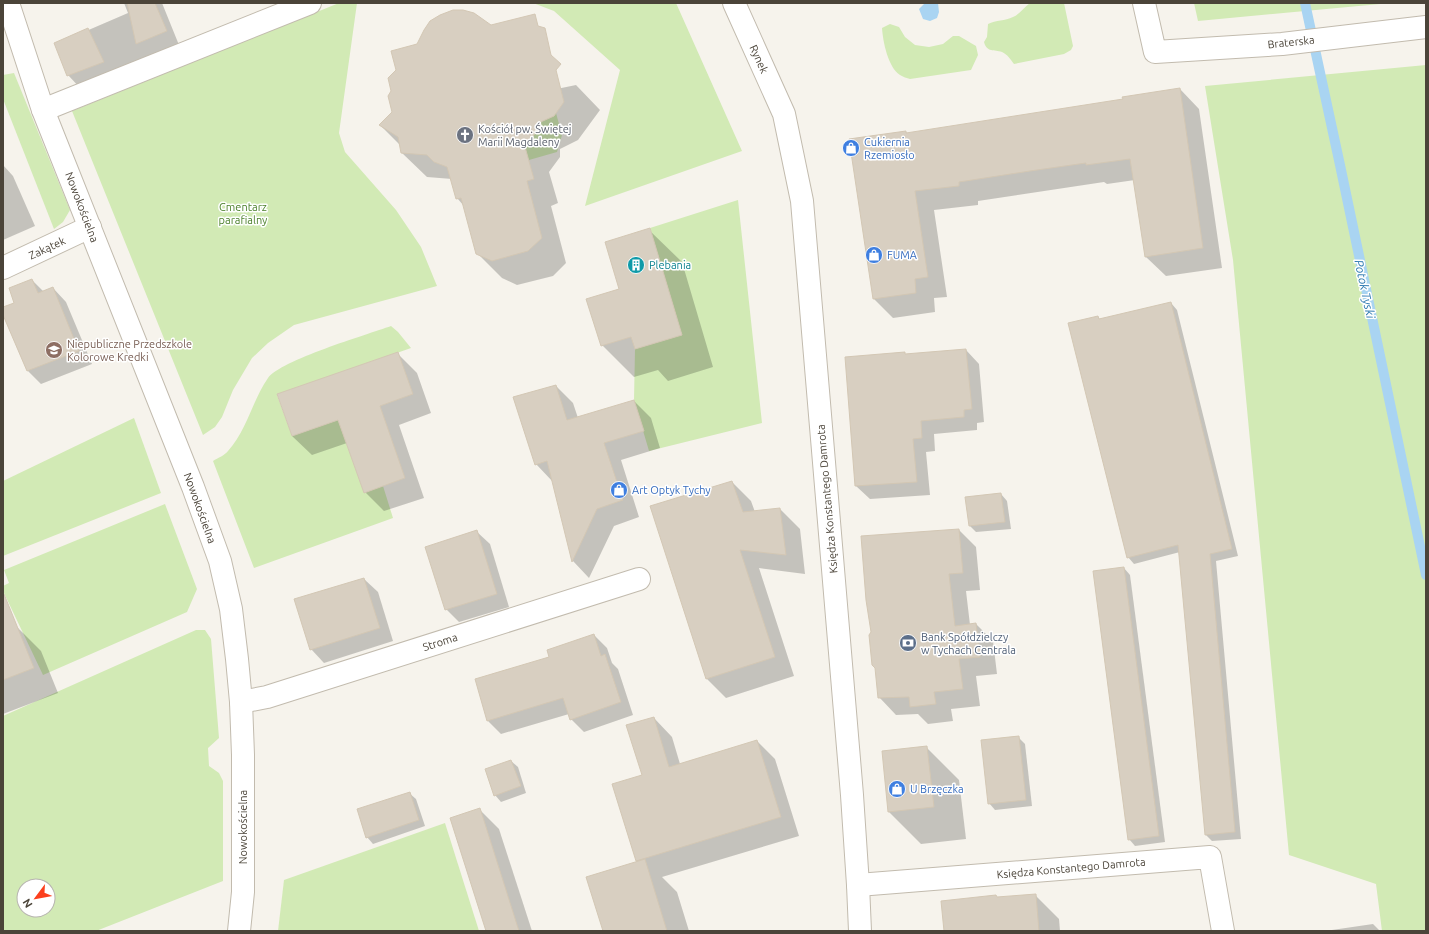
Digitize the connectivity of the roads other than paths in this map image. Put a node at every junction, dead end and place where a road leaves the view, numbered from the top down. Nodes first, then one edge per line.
1 (8, 3) edge
2 (310, 3) edge
3 (734, 3) edge
4 (1144, 3) edge
5 (1426, 27) edge
6 (43, 110) junction
7 (784, 114) joint
8 (90, 227) junction
9 (3, 268) edge
10 (639, 579) dead end
11 (241, 702) junction
12 (858, 885) junction
13 (239, 931) edge
14 (860, 931) edge
15 (1223, 931) edge

1 - 6 street, Nowokościelna
2 - 6 street
3 - 7 street, Rynek
4 - 5 street, Braterska
6 - 8 street, Nowokościelna
7 - 12 street, Księdza Konstantego Damrota
8 - 9 street, Zakątek
8 - 11 street, Nowokościelna
10 - 11 street, Stroma
11 - 13 street, Nowokościelna
12 - 14 street, Księdza Konstantego Damrota
12 - 15 street, Księdza Konstantego Damrota

